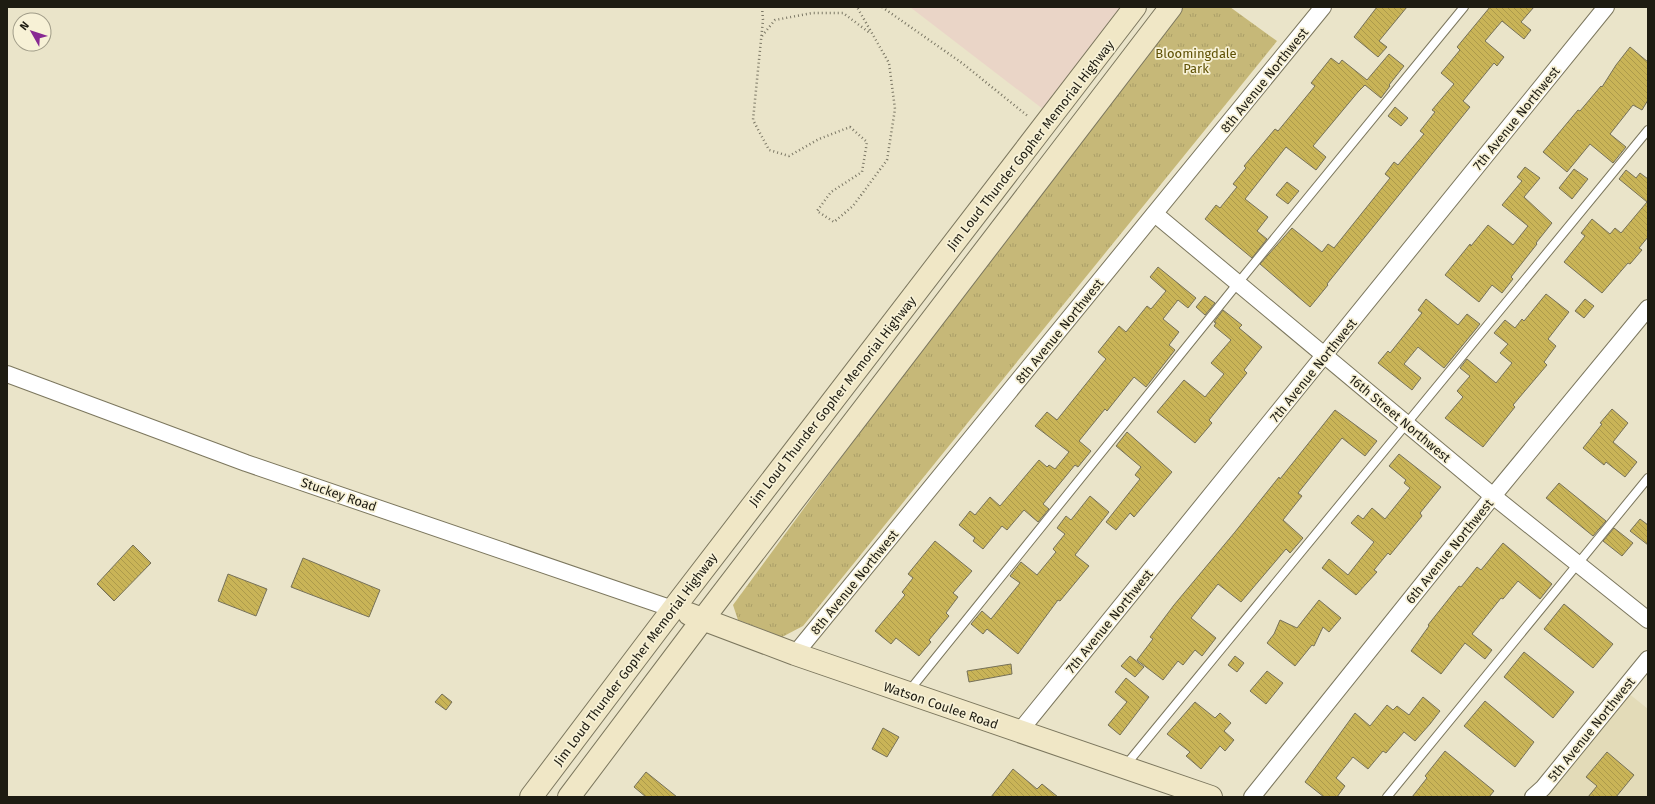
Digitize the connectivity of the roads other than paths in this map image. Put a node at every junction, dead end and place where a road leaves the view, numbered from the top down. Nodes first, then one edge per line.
1 (1136, 7) edge
2 (1171, 7) edge
3 (1323, 7) edge
4 (1464, 7) edge
5 (1606, 7) edge
6 (1648, 130) edge
7 (1154, 214) junction
8 (1238, 283) junction
9 (1648, 308) edge
10 (1325, 355) junction
11 (7, 374) edge
12 (1407, 423) junction
13 (1648, 478) edge
14 (1493, 496) junction
15 (1577, 564) junction
16 (673, 609) junction
17 (703, 619) junction
18 (1648, 620) edge
19 (795, 654) junction
20 (1648, 659) edge
21 (907, 693) junction
22 (1019, 732) junction
23 (1124, 768) junction
24 (530, 797) edge
25 (569, 797) edge
26 (1211, 797) edge
27 (1252, 797) edge
28 (1387, 797) edge
29 (1534, 797) edge

1 - 16 main road, Jim Loud Thunder Gopher Memorial Highway
2 - 17 main road, Jim Loud Thunder Gopher Memorial Highway
3 - 7 street, 8th Avenue Northwest
4 - 8 lane
5 - 10 street, 7th Avenue Northwest
6 - 12 lane
7 - 8 street, 16th Street Northwest
7 - 19 street, 8th Avenue Northwest
8 - 10 street, 16th Street Northwest
8 - 21 lane
9 - 14 street, 6th Avenue Northwest
10 - 12 street, 16th Street Northwest
10 - 22 street, 7th Avenue Northwest
11 - 16 street, Stuckey Road
12 - 14 street, 16th Street Northwest
12 - 23 lane
13 - 15 lane
14 - 15 street, 16th Street Northwest
14 - 27 street, 6th Avenue Northwest
15 - 18 street, 16th Street Northwest
15 - 28 lane
16 - 17 main road, Watson Coulee Road
16 - 24 main road, Jim Loud Thunder Gopher Memorial Highway
17 - 19 main road, Watson Coulee Road
17 - 25 main road, Jim Loud Thunder Gopher Memorial Highway
19 - 21 main road, Watson Coulee Road
20 - 29 street, 5th Avenue Northwest
21 - 22 main road, Watson Coulee Road
22 - 23 main road, Watson Coulee Road
23 - 26 main road, Watson Coulee Road

